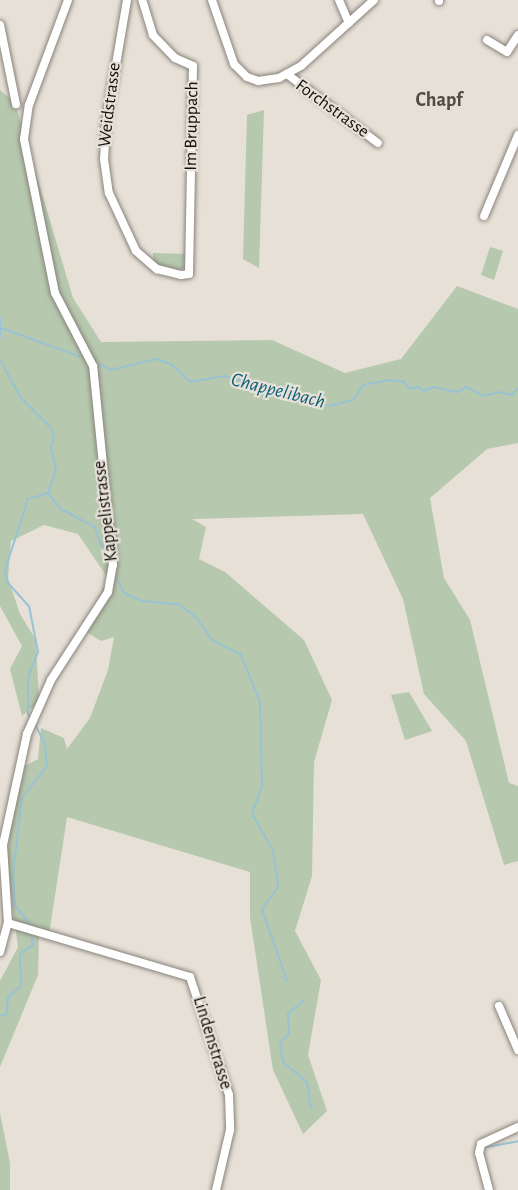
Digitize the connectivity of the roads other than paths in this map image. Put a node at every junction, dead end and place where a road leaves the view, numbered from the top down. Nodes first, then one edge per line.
1 (68, 0) edge
2 (127, 0) edge
3 (142, 0) edge
4 (212, 0) edge
5 (339, 0) edge
6 (374, 0) edge
7 (349, 23) junction
8 (0, 25) edge
9 (518, 35) edge
10 (487, 40) dead end
11 (287, 74) junction
12 (16, 104) dead end
13 (518, 135) edge
14 (378, 143) dead end
15 (484, 216) dead end
16 (189, 274) joint
17 (8, 923) junction
18 (0, 952) edge
19 (499, 1006) dead end
20 (518, 1050) edge
21 (518, 1127) edge
22 (216, 1190) edge
23 (489, 1190) edge

1 - 17 street, Kappelistrasse
2 - 16 street, Weidstrasse
3 - 16 street, Im Bruppach
4 - 11 street, Forchstrasse
5 - 7 street
6 - 7 street, Forchstrasse
7 - 11 street, Forchstrasse
8 - 12 street
9 - 10 street
11 - 14 street, Forchstrasse
13 - 15 street
17 - 18 street, Kappelistrasse
17 - 22 street, Lindenstrasse
19 - 20 street
21 - 23 street

